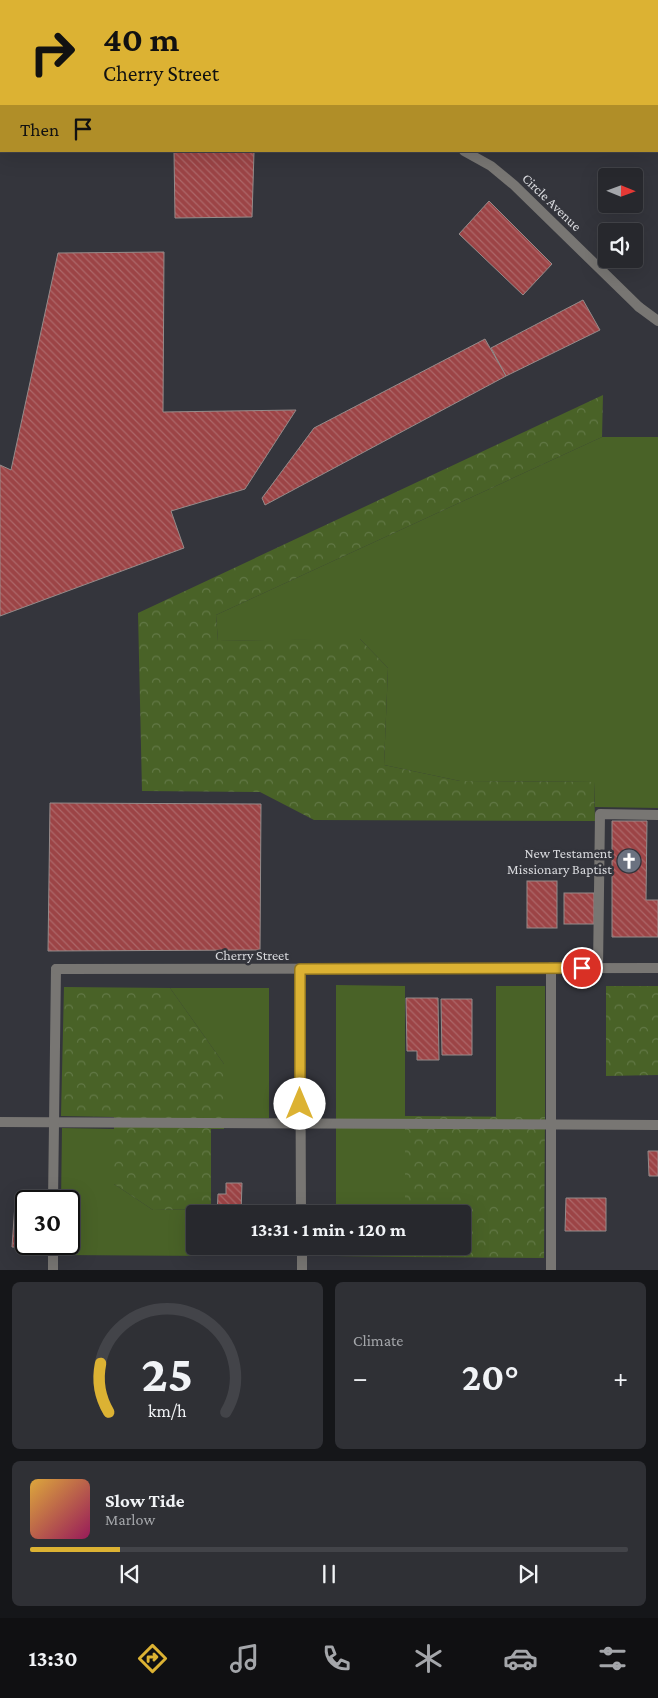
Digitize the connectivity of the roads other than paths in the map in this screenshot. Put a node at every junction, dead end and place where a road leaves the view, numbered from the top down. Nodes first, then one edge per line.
1 (466, 152) edge
2 (658, 322) edge
3 (658, 815) edge
4 (551, 968) junction
5 (598, 968) junction
6 (658, 968) edge
7 (300, 969) junction
8 (0, 1122) edge
9 (54, 1123) junction
10 (300, 1124) junction
11 (551, 1124) junction
12 (658, 1125) edge
13 (54, 1190) edge
14 (301, 1205) edge
15 (53, 1255) edge
16 (302, 1255) edge
17 (53, 1270) edge
18 (302, 1270) edge
19 (551, 1270) edge

1 - 2 street, Circle Avenue
3 - 5 street
4 - 5 street, Cherry Street
4 - 7 street, Cherry Street
4 - 11 street
5 - 6 street, Cherry Street
7 - 9 street, Cherry Street
7 - 10 street
8 - 9 street
9 - 10 street
9 - 13 street
10 - 11 street
10 - 14 street
11 - 12 street
11 - 19 street
15 - 17 street
16 - 18 street

